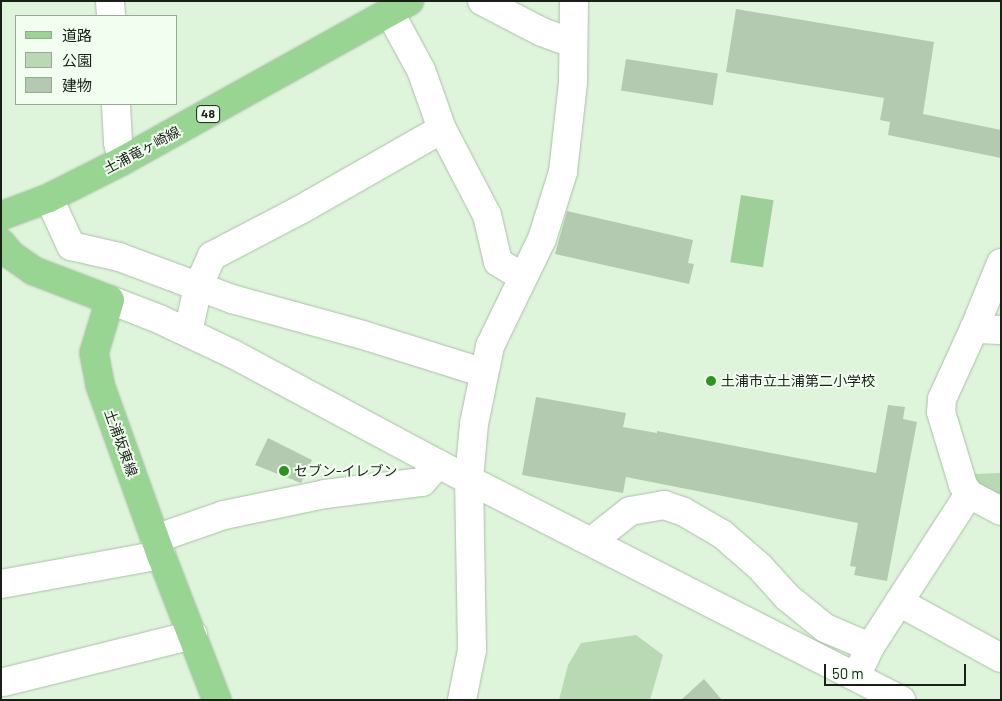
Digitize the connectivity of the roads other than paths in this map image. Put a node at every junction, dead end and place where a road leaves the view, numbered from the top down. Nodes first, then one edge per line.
1 (110, 1) edge
2 (482, 1) edge
3 (574, 1) edge
4 (400, 7) edge
5 (111, 15) edge
6 (573, 43) junction
7 (116, 105) edge
8 (442, 129) junction
9 (122, 161) junction
10 (49, 198) junction
11 (1, 216) edge
12 (1, 243) edge
13 (1000, 268) edge
14 (523, 277) junction
15 (198, 287) junction
16 (110, 300) junction
17 (988, 329) edge
18 (188, 332) junction
19 (484, 373) junction
20 (438, 464) junction
21 (469, 478) junction
22 (969, 494) junction
23 (1001, 511) edge
24 (592, 541) junction
25 (158, 547) junction
26 (1, 584) edge
27 (899, 602) junction
28 (192, 635) junction
29 (870, 647) junction
30 (1001, 658) edge
31 (856, 676) junction
32 (4, 681) edge
33 (217, 700) edge
34 (462, 700) edge
35 (901, 700) edge

1 - 5 street
2 - 6 street
3 - 6 street
4 - 8 street
4 - 9 main road, 土浦竜ヶ崎線 / 48
6 - 14 street
7 - 9 street
8 - 14 street
8 - 15 street
9 - 10 main road, 土浦竜ヶ崎線 / 48
10 - 11 main road, 土浦竜ヶ崎線 / 48
10 - 15 street
12 - 16 main road
13 - 17 street
14 - 19 street
15 - 18 street
15 - 19 street
16 - 18 street
16 - 25 main road, 土浦坂東線
17 - 22 street
18 - 20 street
19 - 21 street
20 - 21 street
20 - 25 street
21 - 24 street
21 - 34 street
22 - 23 street
22 - 27 street
24 - 29 street
24 - 31 street
25 - 26 street
25 - 28 main road, 土浦坂東線
27 - 29 street
27 - 30 street
28 - 32 street
28 - 33 main road, 土浦坂東線
29 - 31 street
31 - 35 street

